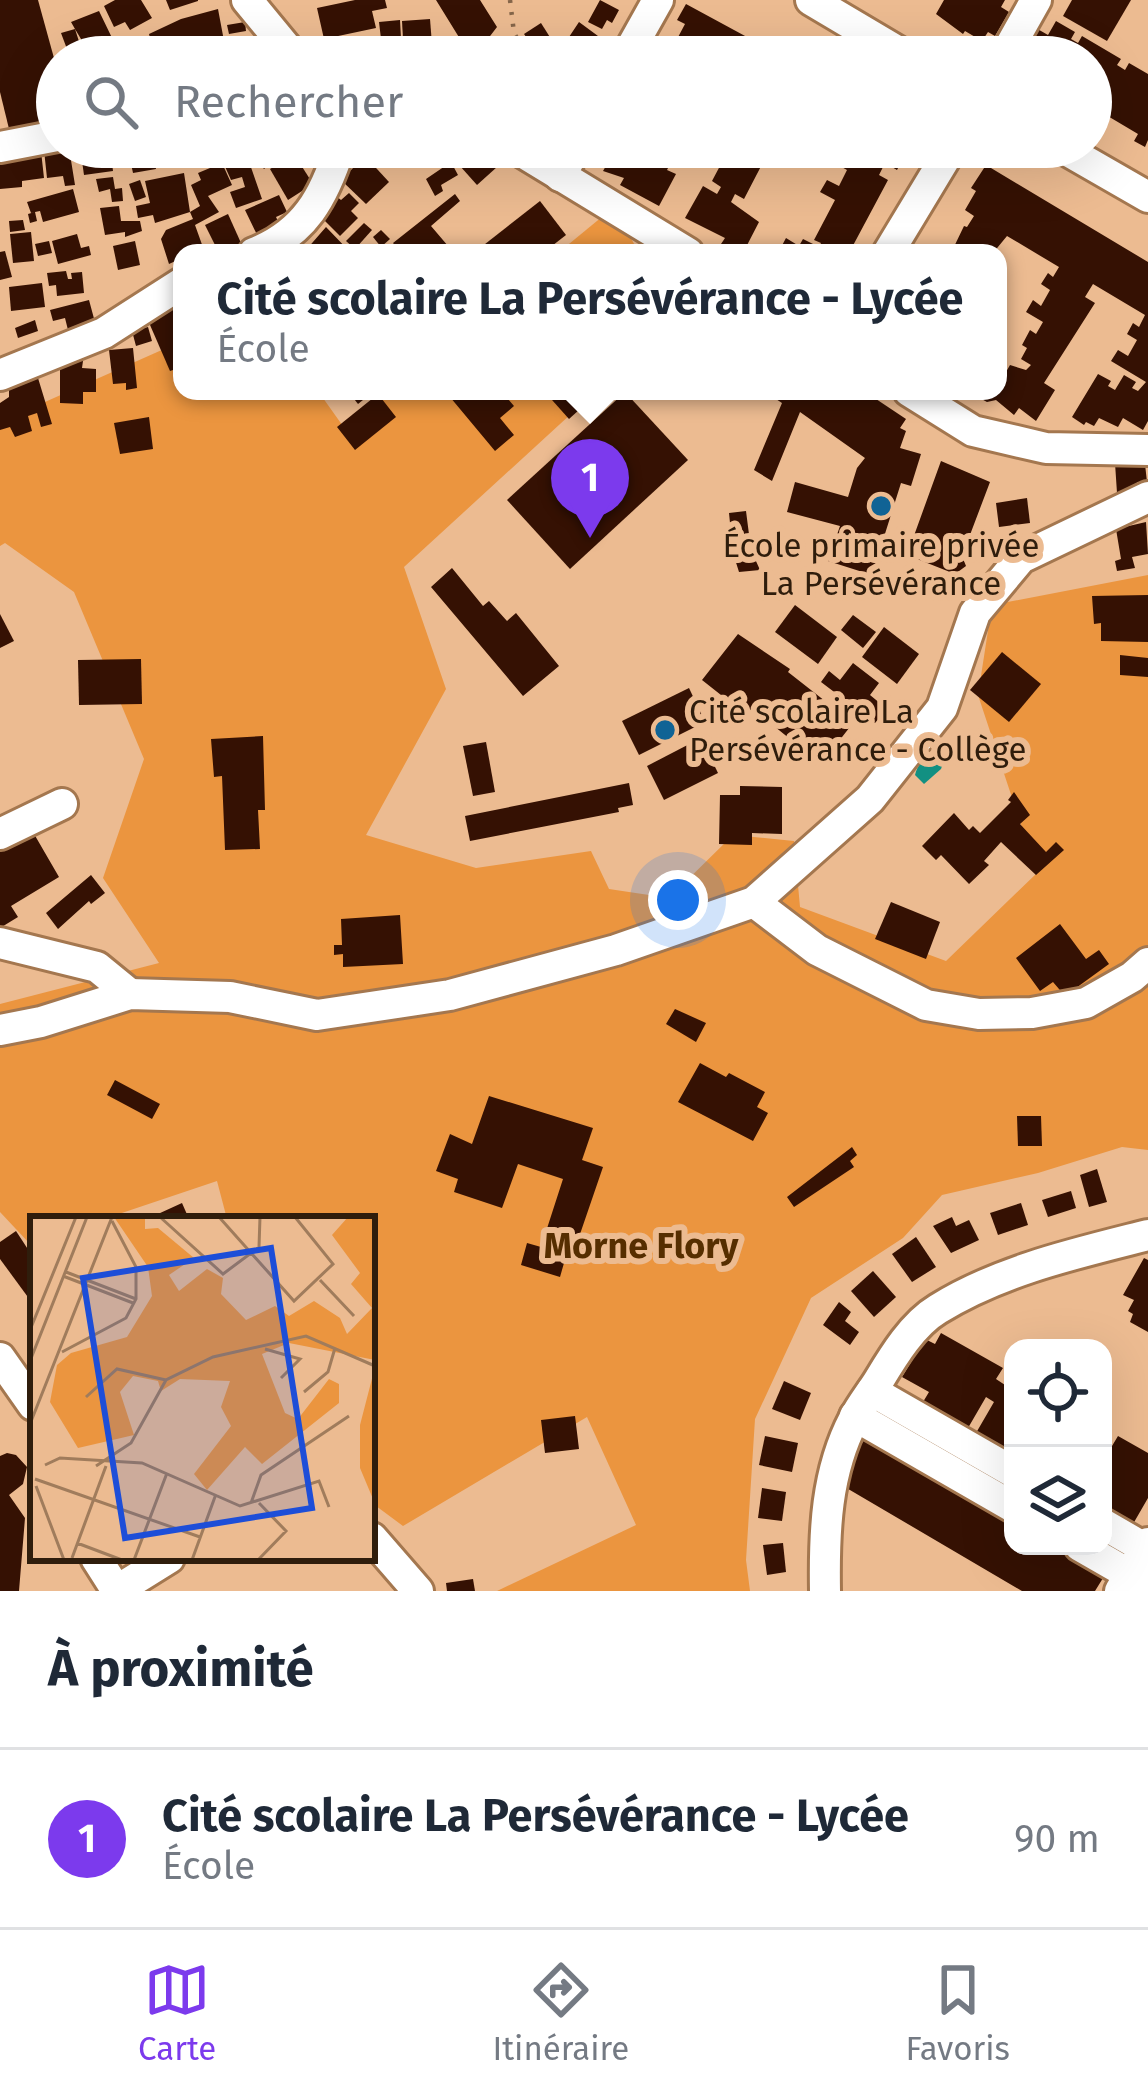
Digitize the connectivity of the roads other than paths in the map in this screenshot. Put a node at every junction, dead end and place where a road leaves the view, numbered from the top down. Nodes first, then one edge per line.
1 (658, 0) edge
2 (811, 0) edge
3 (1036, 0) edge
4 (258, 2) edge
5 (280, 36) edge
6 (638, 36) edge
7 (872, 36) edge
8 (1016, 36) edge
9 (36, 140) edge
10 (0, 148) edge
11 (333, 168) edge
12 (547, 168) edge
13 (565, 168) edge
14 (939, 168) edge
15 (1098, 168) edge
16 (560, 176) junction
17 (1148, 197) edge
18 (276, 244) edge
19 (673, 244) edge
20 (893, 244) edge
21 (173, 290) edge
22 (0, 375) edge
23 (923, 400) edge
24 (1148, 450) edge
25 (1148, 497) edge
26 (62, 804) dead end
27 (0, 834) edge
28 (754, 902) junction
29 (0, 943) edge
30 (1148, 963) edge
31 (130, 994) junction
32 (0, 1030) edge
33 (1148, 1234) edge
34 (0, 1358) edge
35 (30, 1401) edge
36 (864, 1404) junction
37 (1004, 1468) edge
38 (1004, 1501) edge
39 (1112, 1534) edge
40 (375, 1541) edge
41 (1108, 1555) edge
42 (98, 1561) edge
43 (164, 1561) edge
44 (1140, 1565) edge
45 (116, 1591) edge
46 (418, 1591) edge
47 (825, 1591) edge

1 - 6 street
2 - 7 street
3 - 8 street
4 - 5 street
9 - 10 street
11 - 18 street
12 - 16 street
13 - 16 street
14 - 20 street
15 - 17 street
16 - 19 street
21 - 22 street
23 - 24 street
25 - 28 street
26 - 27 street
28 - 30 street
28 - 31 street
29 - 31 street
31 - 32 street
33 - 36 street
34 - 35 street
36 - 37 street
36 - 38 street
36 - 47 street
39 - 44 street
40 - 46 street
41 - 44 street
42 - 45 street
43 - 45 street

